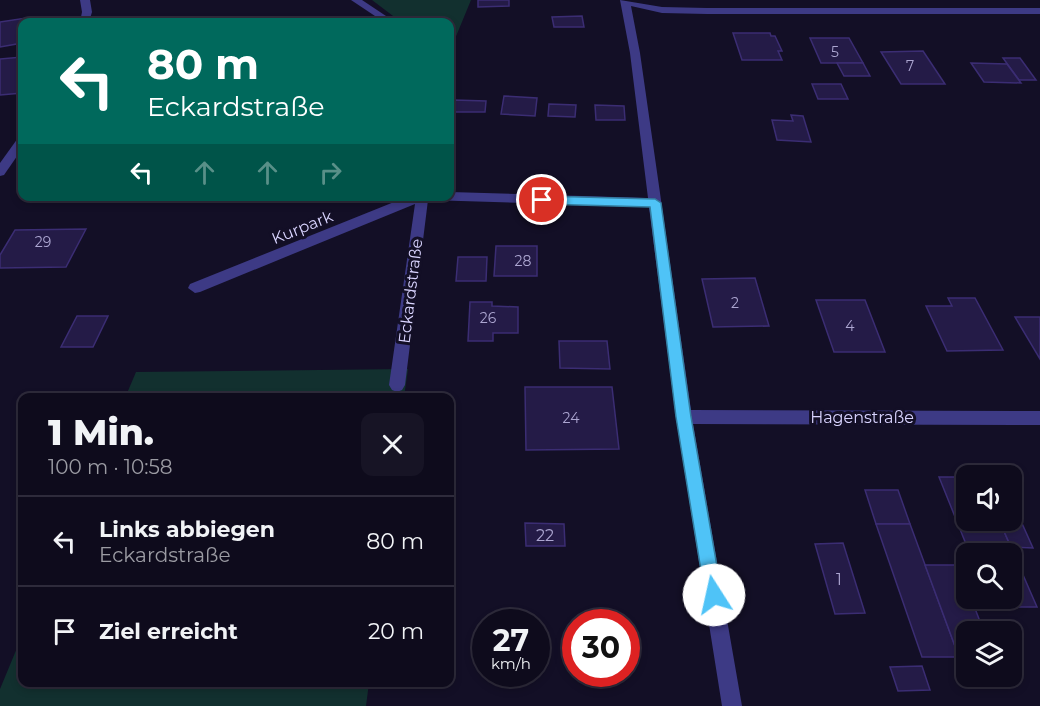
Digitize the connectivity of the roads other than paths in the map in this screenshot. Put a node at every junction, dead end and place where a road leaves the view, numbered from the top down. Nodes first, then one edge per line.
1 (85, 0) edge
2 (357, 0) edge
3 (626, 1) edge
4 (1040, 11) edge
5 (86, 18) edge
6 (384, 18) edge
7 (18, 147) edge
8 (0, 172) edge
9 (454, 197) edge
10 (410, 201) edge
11 (421, 201) edge
12 (655, 203) junction
13 (195, 288) dead end
14 (397, 385) dead end
15 (684, 417) junction
16 (1040, 418) edge
17 (732, 706) edge

1 - 5 street
2 - 6 street
3 - 4 street
3 - 12 street
7 - 8 street
9 - 12 street
10 - 13 street, Kurpark
11 - 14 street, Eckardstraße
12 - 15 street
15 - 16 street, Hagenstraße
15 - 17 street

